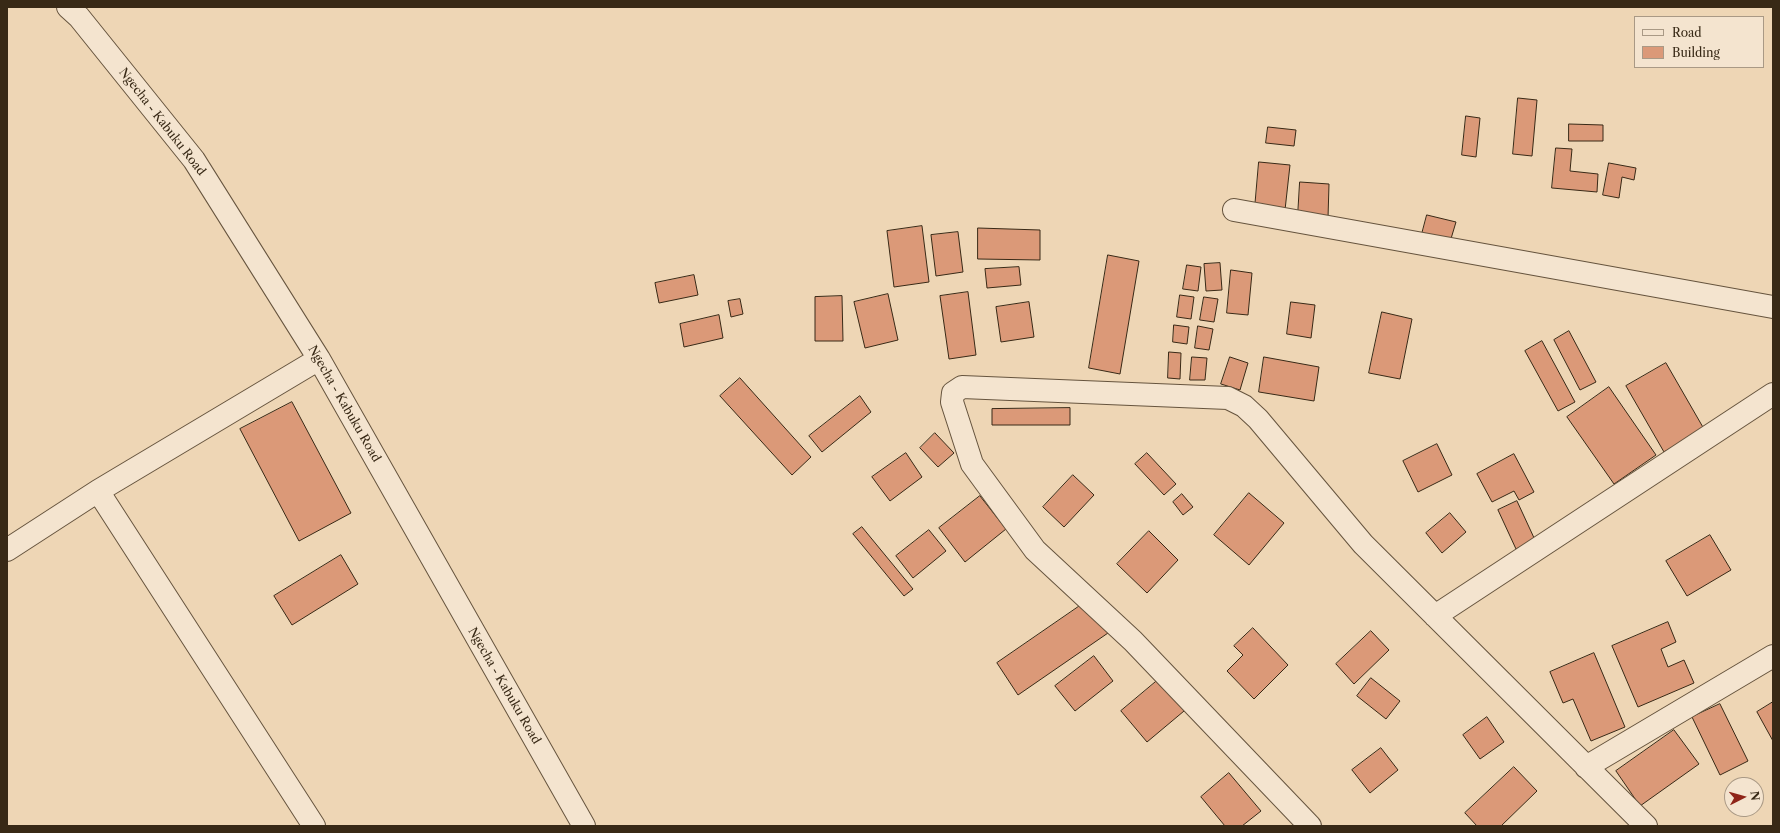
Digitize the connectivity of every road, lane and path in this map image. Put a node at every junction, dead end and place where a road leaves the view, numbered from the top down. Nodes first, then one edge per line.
1 (68, 7) edge
2 (1234, 210) dead end
3 (1773, 307) edge
4 (319, 360) junction
5 (1773, 394) edge
6 (98, 491) junction
7 (7, 550) edge
8 (1435, 616) junction
9 (1773, 656) edge
10 (1586, 767) junction
11 (314, 826) edge
12 (584, 826) edge
13 (1310, 826) edge
14 (1646, 826) edge

1 - 4 street, Ngecha - Kabuku Road
2 - 3 street
4 - 6 street
4 - 12 street, Ngecha - Kabuku Road
5 - 8 street
6 - 7 street
6 - 11 street
8 - 10 street
8 - 13 street
9 - 10 street
10 - 14 street

